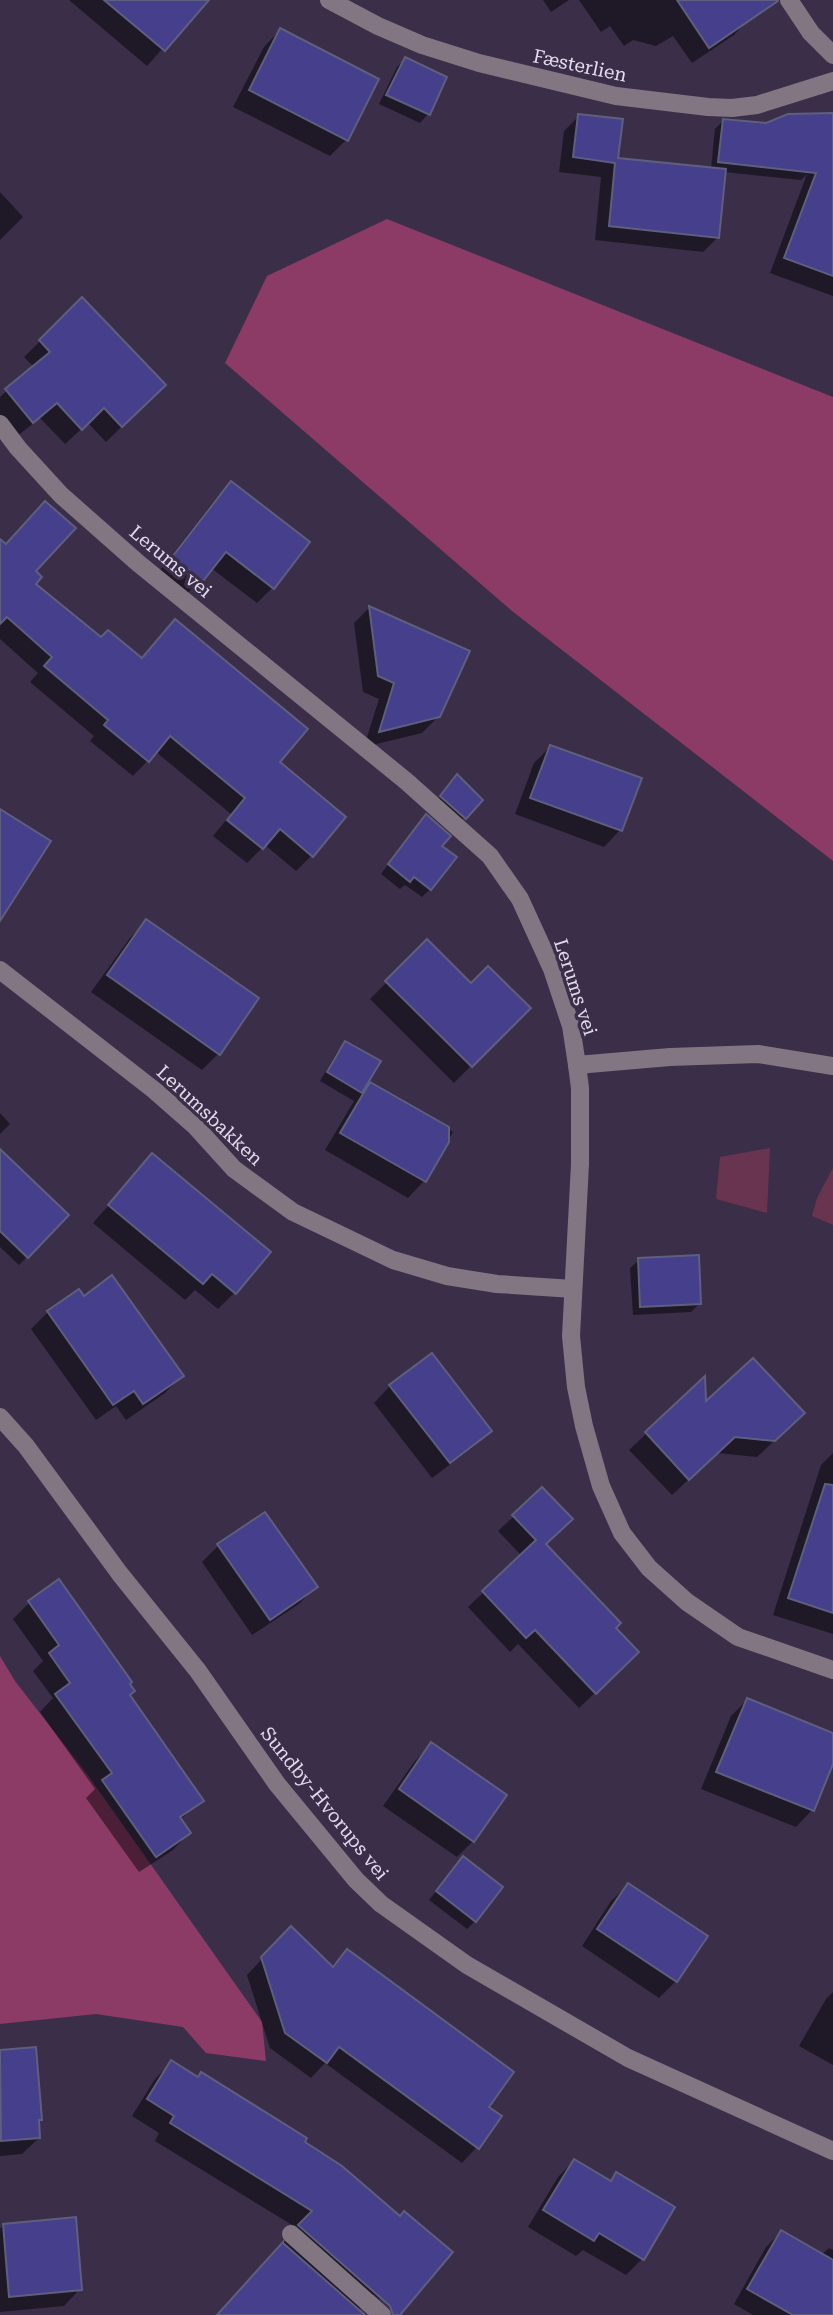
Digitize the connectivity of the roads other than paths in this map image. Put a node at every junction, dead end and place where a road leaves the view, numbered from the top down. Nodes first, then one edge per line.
1 (329, 0) edge
2 (789, 0) edge
3 (833, 55) edge
4 (833, 81) edge
5 (0, 424) edge
6 (0, 970) edge
7 (577, 1065) junction
8 (833, 1066) edge
9 (573, 1289) junction
10 (0, 1417) edge
11 (833, 1670) edge
12 (833, 2151) edge
13 (290, 2234) dead end
14 (382, 2315) edge

1 - 4 street, Fæsterlien
2 - 3 street
5 - 7 street, Lerums vei
6 - 9 street, Lerumsbakken
7 - 8 street
7 - 9 street, Lerums vei
9 - 11 street, Lerums vei
10 - 12 street, Sundby-Hvorups vei
13 - 14 street

